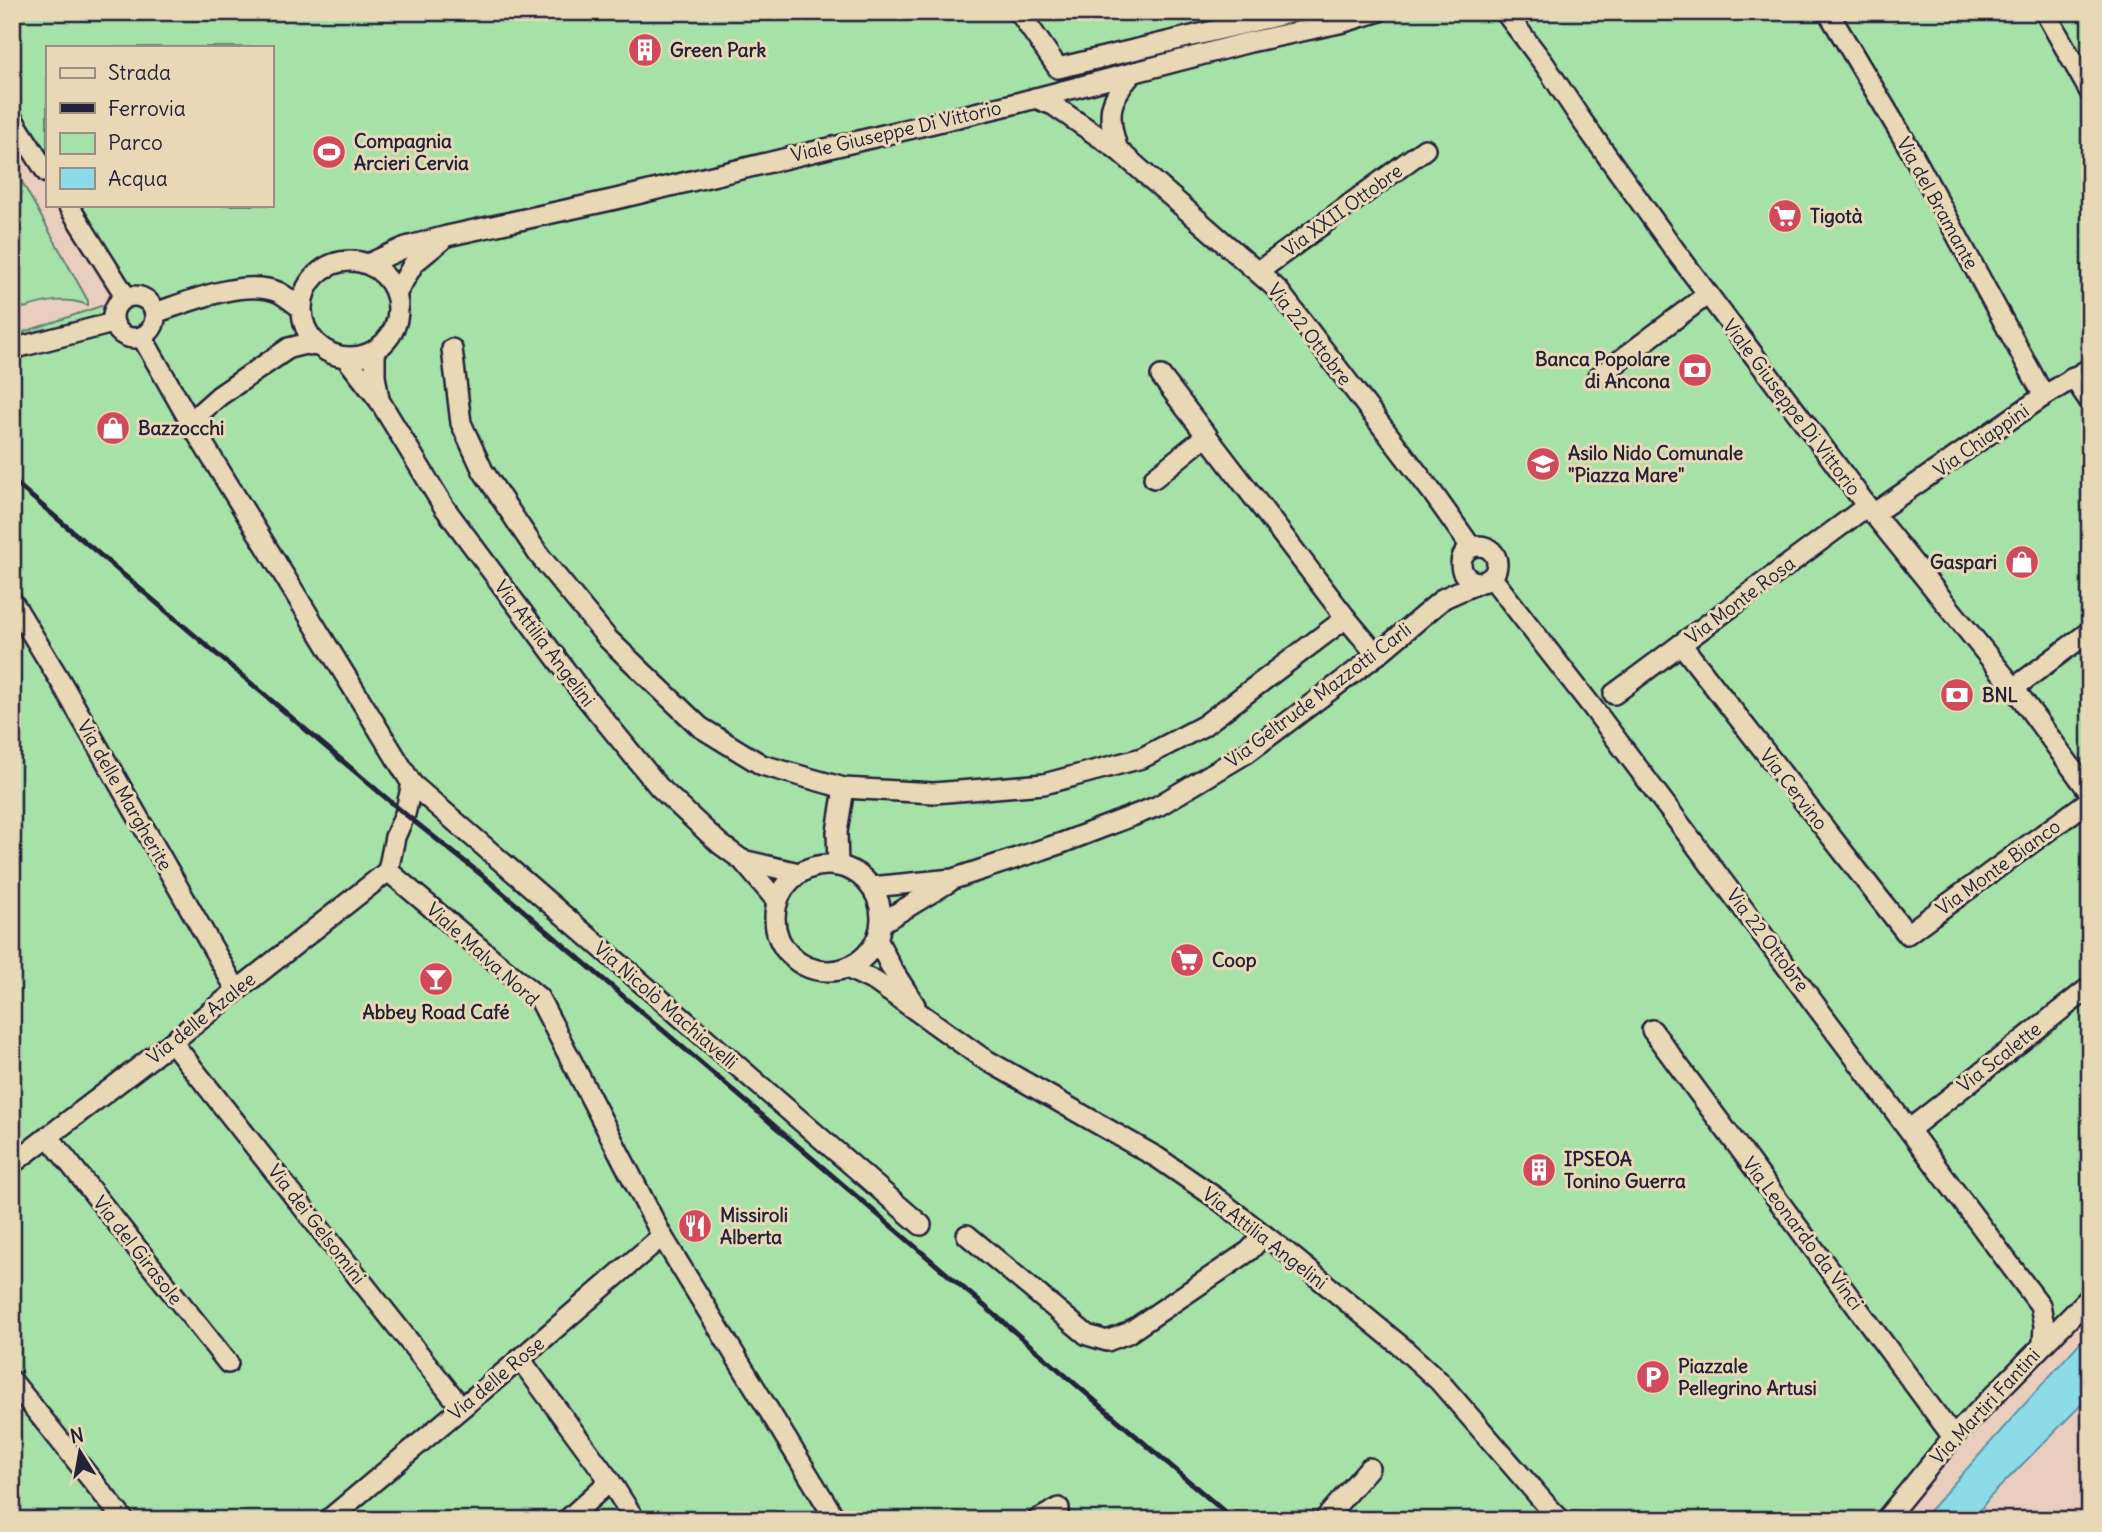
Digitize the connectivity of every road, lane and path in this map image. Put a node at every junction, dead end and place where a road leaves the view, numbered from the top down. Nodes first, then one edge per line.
1 (1019, 12) edge
2 (1293, 12) edge
3 (1377, 12) edge
4 (1505, 12) edge
5 (1828, 12) edge
6 (2045, 12) edge
7 (1352, 17) edge
8 (1134, 72) junction
9 (2090, 92) edge
10 (1034, 99) junction
11 (12, 118) edge
12 (1425, 149) dead end
13 (1118, 150) junction
14 (46, 171) edge
15 (69, 206) edge
16 (447, 236) junction
17 (368, 264) junction
18 (1259, 271) junction
19 (316, 274) junction
20 (278, 292) junction
21 (396, 294) junction
22 (1707, 295) junction
23 (127, 297) junction
24 (301, 308) junction
25 (155, 313) junction
26 (113, 323) junction
27 (142, 337) junction
28 (317, 346) junction
29 (12, 349) edge
30 (452, 349) dead end
31 (375, 351) junction
32 (346, 358) junction
33 (2081, 372) edge
34 (1161, 376) dead end
35 (1598, 377) dead end
36 (2044, 396) junction
37 (379, 400) junction
38 (2090, 402) edge
39 (196, 432) junction
40 (1208, 435) junction
41 (1154, 478) dead end
42 (1870, 510) junction
43 (1471, 547) junction
44 (1460, 566) junction
45 (1485, 580) junction
46 (1444, 598) junction
47 (12, 601) edge
48 (1346, 618) junction
49 (2090, 631) edge
50 (1681, 644) junction
51 (1377, 655) junction
52 (2014, 688) junction
53 (1614, 694) dead end
54 (412, 784) junction
55 (844, 788) junction
56 (2090, 793) edge
57 (2090, 800) edge
58 (742, 860) junction
59 (838, 866) junction
60 (388, 871) junction
61 (799, 873) junction
62 (953, 879) junction
63 (871, 887) junction
64 (777, 901) junction
65 (879, 931) junction
66 (1907, 934) joint
67 (848, 968) junction
68 (2090, 987) edge
69 (236, 989) junction
70 (922, 1015) junction
71 (1652, 1030) dead end
72 (172, 1042) junction
73 (1910, 1129) junction
74 (48, 1136) junction
75 (12, 1164) edge
76 (921, 1225) dead end
77 (967, 1235) dead end
78 (1264, 1235) junction
79 (662, 1236) junction
80 (2088, 1300) edge
81 (2040, 1305) junction
82 (2043, 1343) junction
83 (520, 1359) junction
84 (228, 1363) dead end
85 (12, 1381) edge
86 (461, 1407) junction
87 (1953, 1437) junction
88 (1368, 1468) dead end
89 (610, 1481) junction
90 (1059, 1508) dead end
91 (124, 1520) edge
92 (328, 1520) edge
93 (567, 1520) edge
94 (635, 1520) edge
95 (836, 1520) edge
96 (1037, 1520) edge
97 (1324, 1520) edge
98 (1561, 1520) edge
99 (1885, 1520) edge

1 - 2 street
3 - 7 street, Viale Giuseppe Di Vittorio
4 - 22 street, Viale Giuseppe Di Vittorio
5 - 36 street, Via del Bramante
6 - 9 street
7 - 8 street, Viale Giuseppe Di Vittorio
8 - 10 street, Viale Giuseppe Di Vittorio
8 - 13 street
10 - 13 street, Via 22 Ottobre
10 - 16 street, Viale Giuseppe Di Vittorio
11 - 14 street
12 - 18 street, Via XXII Ottobre
13 - 18 street, Via 22 Ottobre
15 - 23 street
16 - 17 street, Viale Giuseppe Di Vittorio
16 - 21 street, Viale Giuseppe Di Vittorio
17 - 19 street
17 - 21 street
18 - 43 street, Via 22 Ottobre
19 - 20 street
19 - 24 street
20 - 24 street
20 - 25 street
21 - 31 street
22 - 35 street
22 - 42 street, Viale Giuseppe Di Vittorio
23 - 25 street
23 - 26 street
24 - 28 street
25 - 27 street
26 - 27 street
26 - 29 street
27 - 39 street
28 - 32 street
28 - 39 street
30 - 55 street
31 - 32 street
31 - 37 street, Via Attilia Angelini
32 - 37 street, Via Attilia Angelini
33 - 36 street, Via Chiappini
33 - 38 street
34 - 40 street
36 - 42 street, Via Chiappini
37 - 58 street, Via Attilia Angelini
39 - 54 street
40 - 41 street
40 - 48 street
42 - 50 street, Via Monte Rosa
42 - 52 street, Viale Giuseppe Di Vittorio
43 - 44 street
43 - 45 street
44 - 45 street
44 - 46 street, Via Geltrude Mazzotti Carli
45 - 46 street, Via Geltrude Mazzotti Carli
45 - 73 street, Via 22 Ottobre
46 - 51 street, Via Geltrude Mazzotti Carli
47 - 69 street, Via delle Margherite
48 - 51 street
48 - 55 street
49 - 52 street
50 - 53 street, Via Monte Rosa
50 - 66 street, Via Cervino
51 - 62 street, Via Geltrude Mazzotti Carli
52 - 56 street, Viale Giuseppe Di Vittorio
54 - 60 street
54 - 76 street, Via Nicolò Machiavelli
55 - 59 street
57 - 66 street, Via Monte Bianco
58 - 61 street, Via Attilia Angelini
58 - 64 street, Via Attilia Angelini
59 - 61 street
59 - 63 street
60 - 69 street, Via delle Azalee
60 - 79 street, Viale Malva Nord
61 - 64 street
62 - 63 street, Via Geltrude Mazzotti Carli
62 - 65 street, Via Geltrude Mazzotti Carli
63 - 65 street
64 - 67 street
65 - 67 street
65 - 70 street, Via Attilia Angelini
67 - 70 street, Via Attilia Angelini
68 - 73 street, Via Scalette
69 - 72 street, Via delle Azalee
70 - 78 street, Via Attilia Angelini
71 - 87 street, Via Leonardo da Vinci
72 - 74 street, Via delle Azalee
72 - 86 street, Via dei Gelsomini
73 - 81 street, Via 22 Ottobre
74 - 75 street, Via delle Azalee
74 - 84 street, Via del Girasole
77 - 78 street
78 - 98 street, Via Attilia Angelini
79 - 83 street, Via delle Rose
79 - 95 street, Viale Malva Nord
80 - 81 street
80 - 82 street, Via Martiri Fantini
81 - 82 street
82 - 87 street, Via Martiri Fantini
83 - 86 street, Via delle Rose
83 - 89 street
85 - 91 street
86 - 92 street, Via delle Rose
87 - 99 street, Via Martiri Fantini
88 - 97 street
89 - 93 street
89 - 94 street
90 - 96 street

